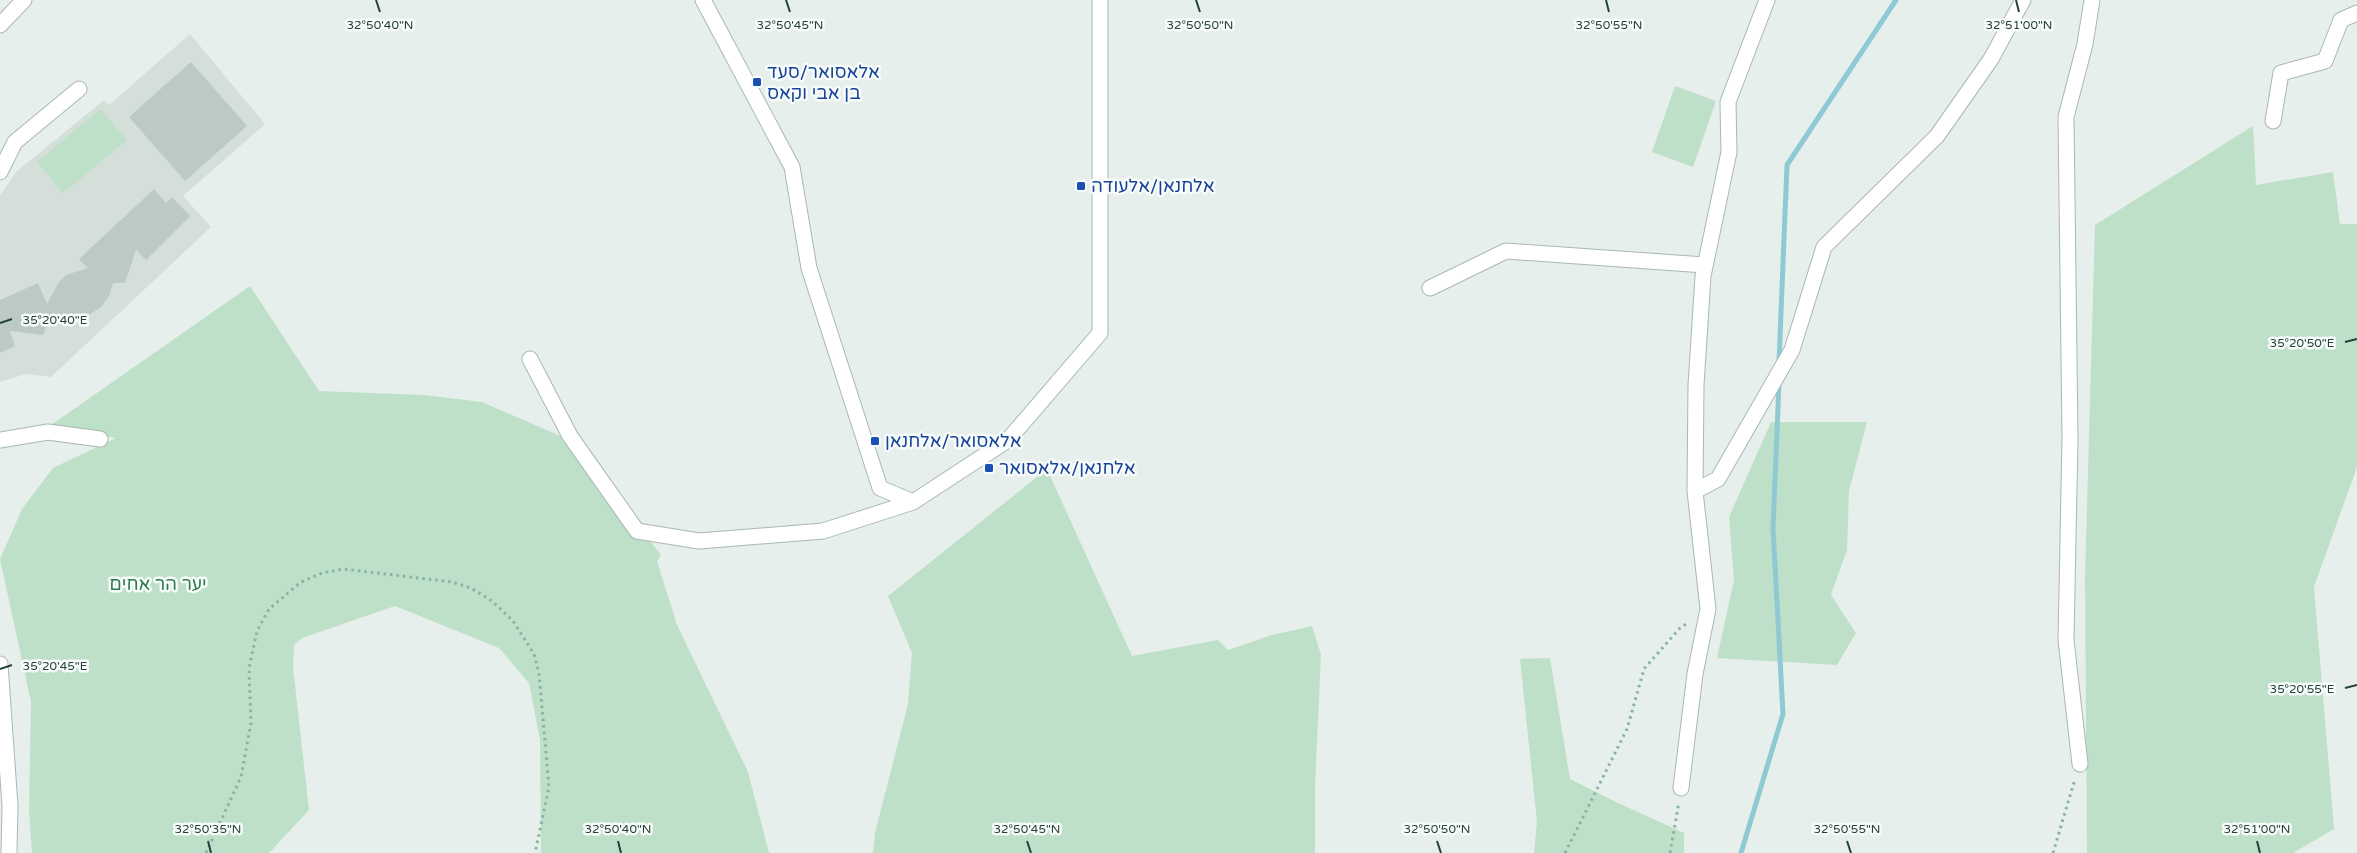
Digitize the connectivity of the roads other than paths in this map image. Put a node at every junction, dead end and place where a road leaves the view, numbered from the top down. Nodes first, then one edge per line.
1 (24, 0) edge
2 (1100, 0) edge
3 (1767, 0) edge
4 (2023, 0) edge
5 (2092, 0) edge
6 (703, 2) edge
7 (2357, 13) edge
8 (0, 25) edge
9 (79, 88) dead end
10 (2273, 121) dead end
11 (0, 172) edge
12 (1706, 265) junction
13 (1430, 288) dead end
14 (530, 359) dead end
15 (100, 438) dead end
16 (0, 440) edge
17 (1694, 491) junction
18 (913, 502) junction
19 (0, 664) edge
20 (2080, 764) road end
21 (1681, 788) road end
22 (9, 853) edge

1 - 8 street
2 - 18 street
3 - 12 street
4 - 17 street
5 - 20 street
6 - 18 street
7 - 10 street
9 - 11 street
12 - 13 street
12 - 17 street
14 - 18 street
15 - 16 street
17 - 21 street
19 - 22 street

